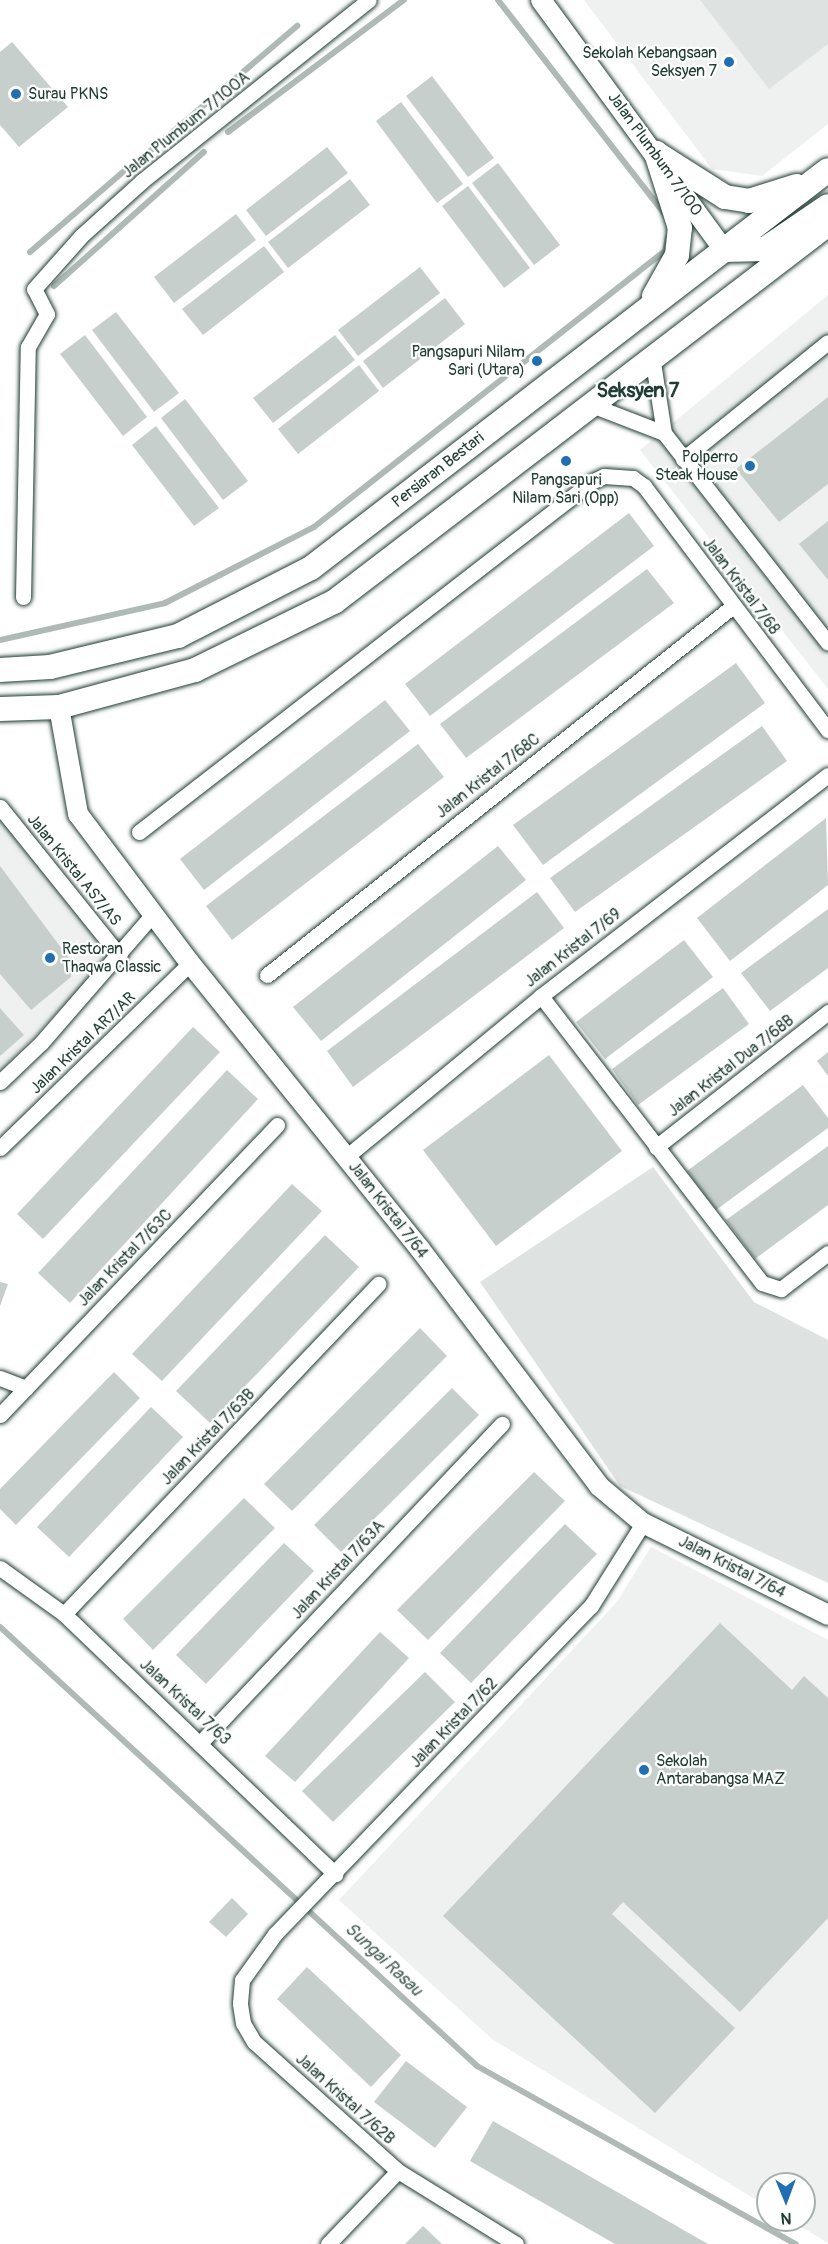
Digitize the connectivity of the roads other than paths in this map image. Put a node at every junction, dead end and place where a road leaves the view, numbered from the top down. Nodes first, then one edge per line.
1 (369, 0) edge
2 (541, 0) edge
3 (656, 153) junction
4 (824, 173) edge
5 (828, 206) edge
6 (828, 224) edge
7 (724, 250) junction
8 (638, 317) junction
9 (828, 342) edge
10 (653, 362) junction
11 (594, 406) junction
12 (664, 433) junction
13 (682, 459) junction
14 (23, 597) dead end
15 (733, 606) junction
16 (828, 643) edge
17 (0, 670) edge
18 (59, 707) junction
19 (0, 709) edge
20 (828, 730) edge
21 (828, 775) edge
22 (0, 807) edge
23 (139, 832) dead end
24 (153, 914) junction
25 (120, 956) junction
26 (190, 963) junction
27 (267, 975) dead end
28 (541, 996) junction
29 (828, 1012) edge
30 (0, 1082) edge
31 (277, 1125) dead end
32 (0, 1148) edge
33 (656, 1148) junction
34 (346, 1157) junction
35 (828, 1253) edge
36 (378, 1284) dead end
37 (0, 1378) edge
38 (26, 1388) junction
39 (0, 1415) edge
40 (502, 1424) dead end
41 (643, 1522) junction
42 (0, 1568) edge
43 (64, 1614) junction
44 (828, 1615) edge
45 (201, 1742) junction
46 (335, 1874) junction
47 (275, 1935) joint
48 (398, 2171) junction
49 (328, 2244) edge
50 (516, 2244) edge

1 - 14 street, Jalan Plumbum 7/100A
2 - 3 street, Jalan Plumbum 7/100
3 - 4 main road
3 - 7 street, Jalan Plumbum 7/100
3 - 8 main road
4 - 7 main road, Persiaran Bestari
5 - 7 main road
6 - 10 main road
7 - 8 main road, Persiaran Bestari
8 - 17 main road, Persiaran Bestari
9 - 13 street
10 - 11 main road
10 - 12 street
11 - 12 street
11 - 18 main road
12 - 13 street
13 - 16 street
15 - 20 street, Jalan Kristal 7/68
15 - 23 street, Jalan Kristal 7/68
15 - 27 street, Jalan Kristal 7/68C
18 - 19 main road
18 - 24 street, Jalan Kristal 7/64
21 - 28 street, Jalan Kristal 7/69
22 - 25 street, Jalan Kristal AS7/AS
24 - 25 street, Jalan Kristal AR7/AR
24 - 26 street, Jalan Kristal 7/64
25 - 30 street, Jalan Kristal AR7/AR
26 - 32 street, Jalan Kristal AR7/AR
26 - 34 street, Jalan Kristal 7/64
28 - 33 street
28 - 34 street, Jalan Kristal 7/69
29 - 33 street, Jalan Kristal Dua 7/68B
31 - 38 street, Jalan Kristal 7/63C
33 - 35 street
34 - 41 street, Jalan Kristal 7/64
36 - 43 street, Jalan Kristal 7/63B
37 - 38 street
38 - 39 street, Jalan Kristal 7/63C
40 - 45 street, Jalan Kristal 7/63A
41 - 44 street, Jalan Kristal 7/64
41 - 46 street, Jalan Kristal 7/62
42 - 43 street, Jalan Kristal 7/63
43 - 45 street, Jalan Kristal 7/63
45 - 46 street, Jalan Kristal 7/63
46 - 47 street, Jalan Kristal 7/62
47 - 48 street, Jalan Kristal 7/62B
48 - 49 street
48 - 50 street, Jalan Kristal 7/62B

